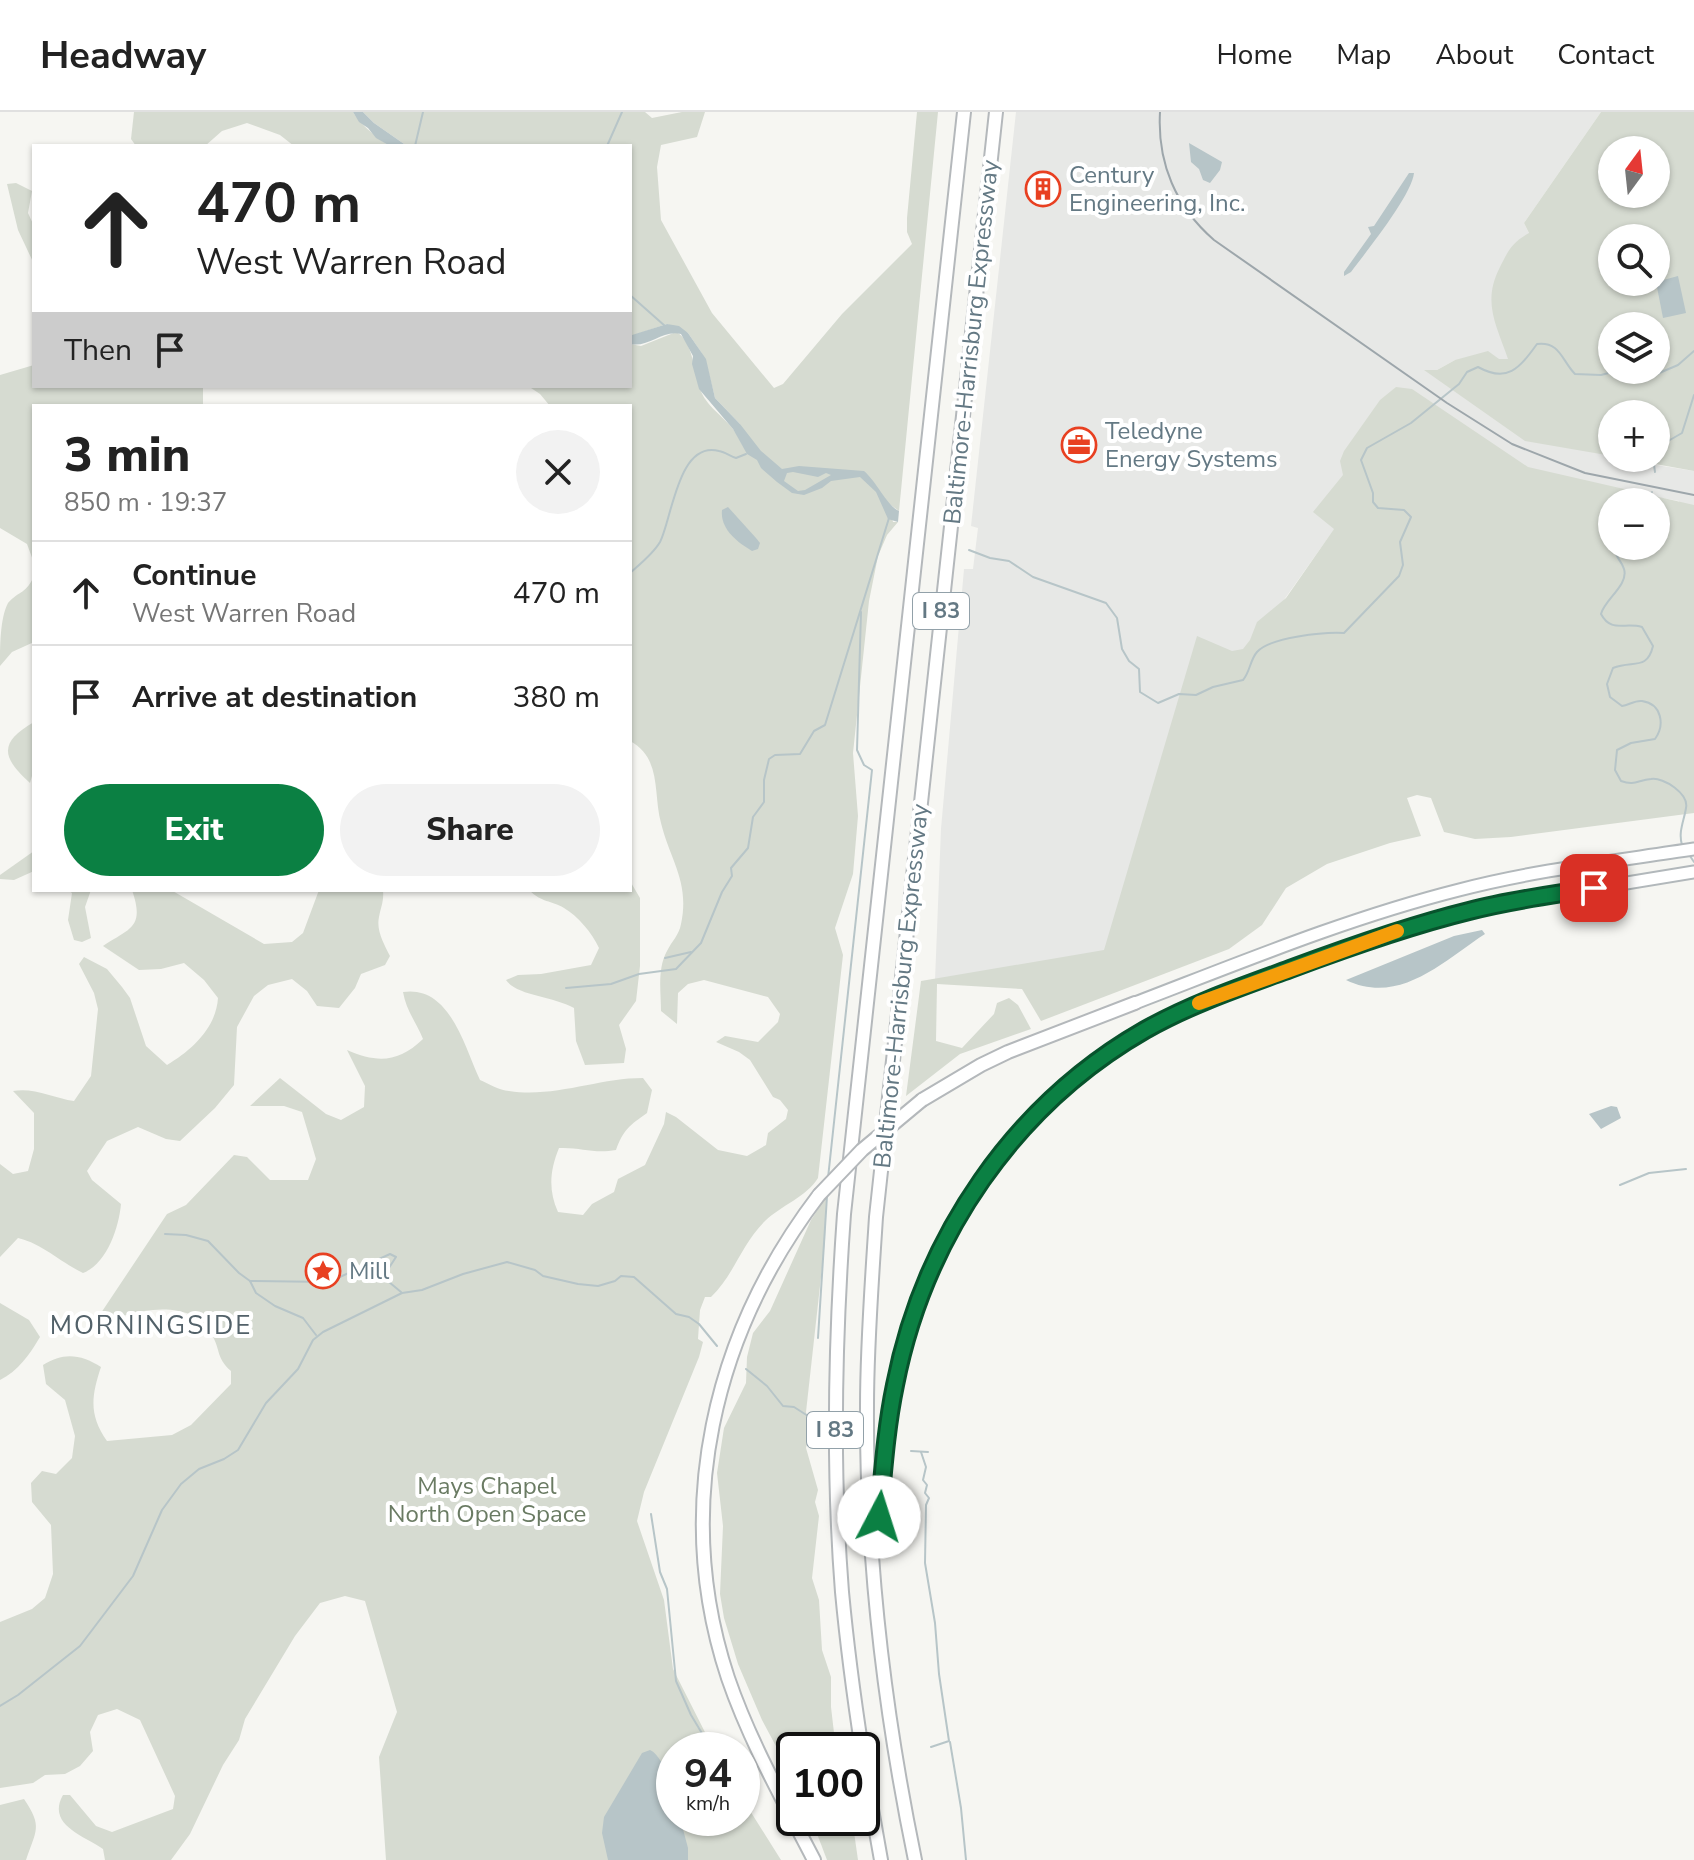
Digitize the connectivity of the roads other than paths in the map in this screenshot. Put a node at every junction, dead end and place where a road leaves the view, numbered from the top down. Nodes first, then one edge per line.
1 (964, 112) edge
2 (996, 112) edge
3 (1694, 849) edge
4 (1694, 872) edge
5 (1135, 1003) joint
6 (1144, 1030) joint
7 (874, 1589) junction
8 (859, 1732) edge
9 (877, 1836) edge
10 (814, 1860) edge
11 (881, 1860) edge
12 (915, 1860) edge

1 - 8 highway, Baltimore-Harrisburg Expressway / I 83
2 - 7 highway, Baltimore-Harrisburg Expressway / I 83
3 - 5 main road
4 - 6 main road
5 - 10 highway, bridge
6 - 7 highway
7 - 12 highway, Baltimore-Harrisburg Expressway / I 83
9 - 11 highway, Baltimore-Harrisburg Expressway / I 83

